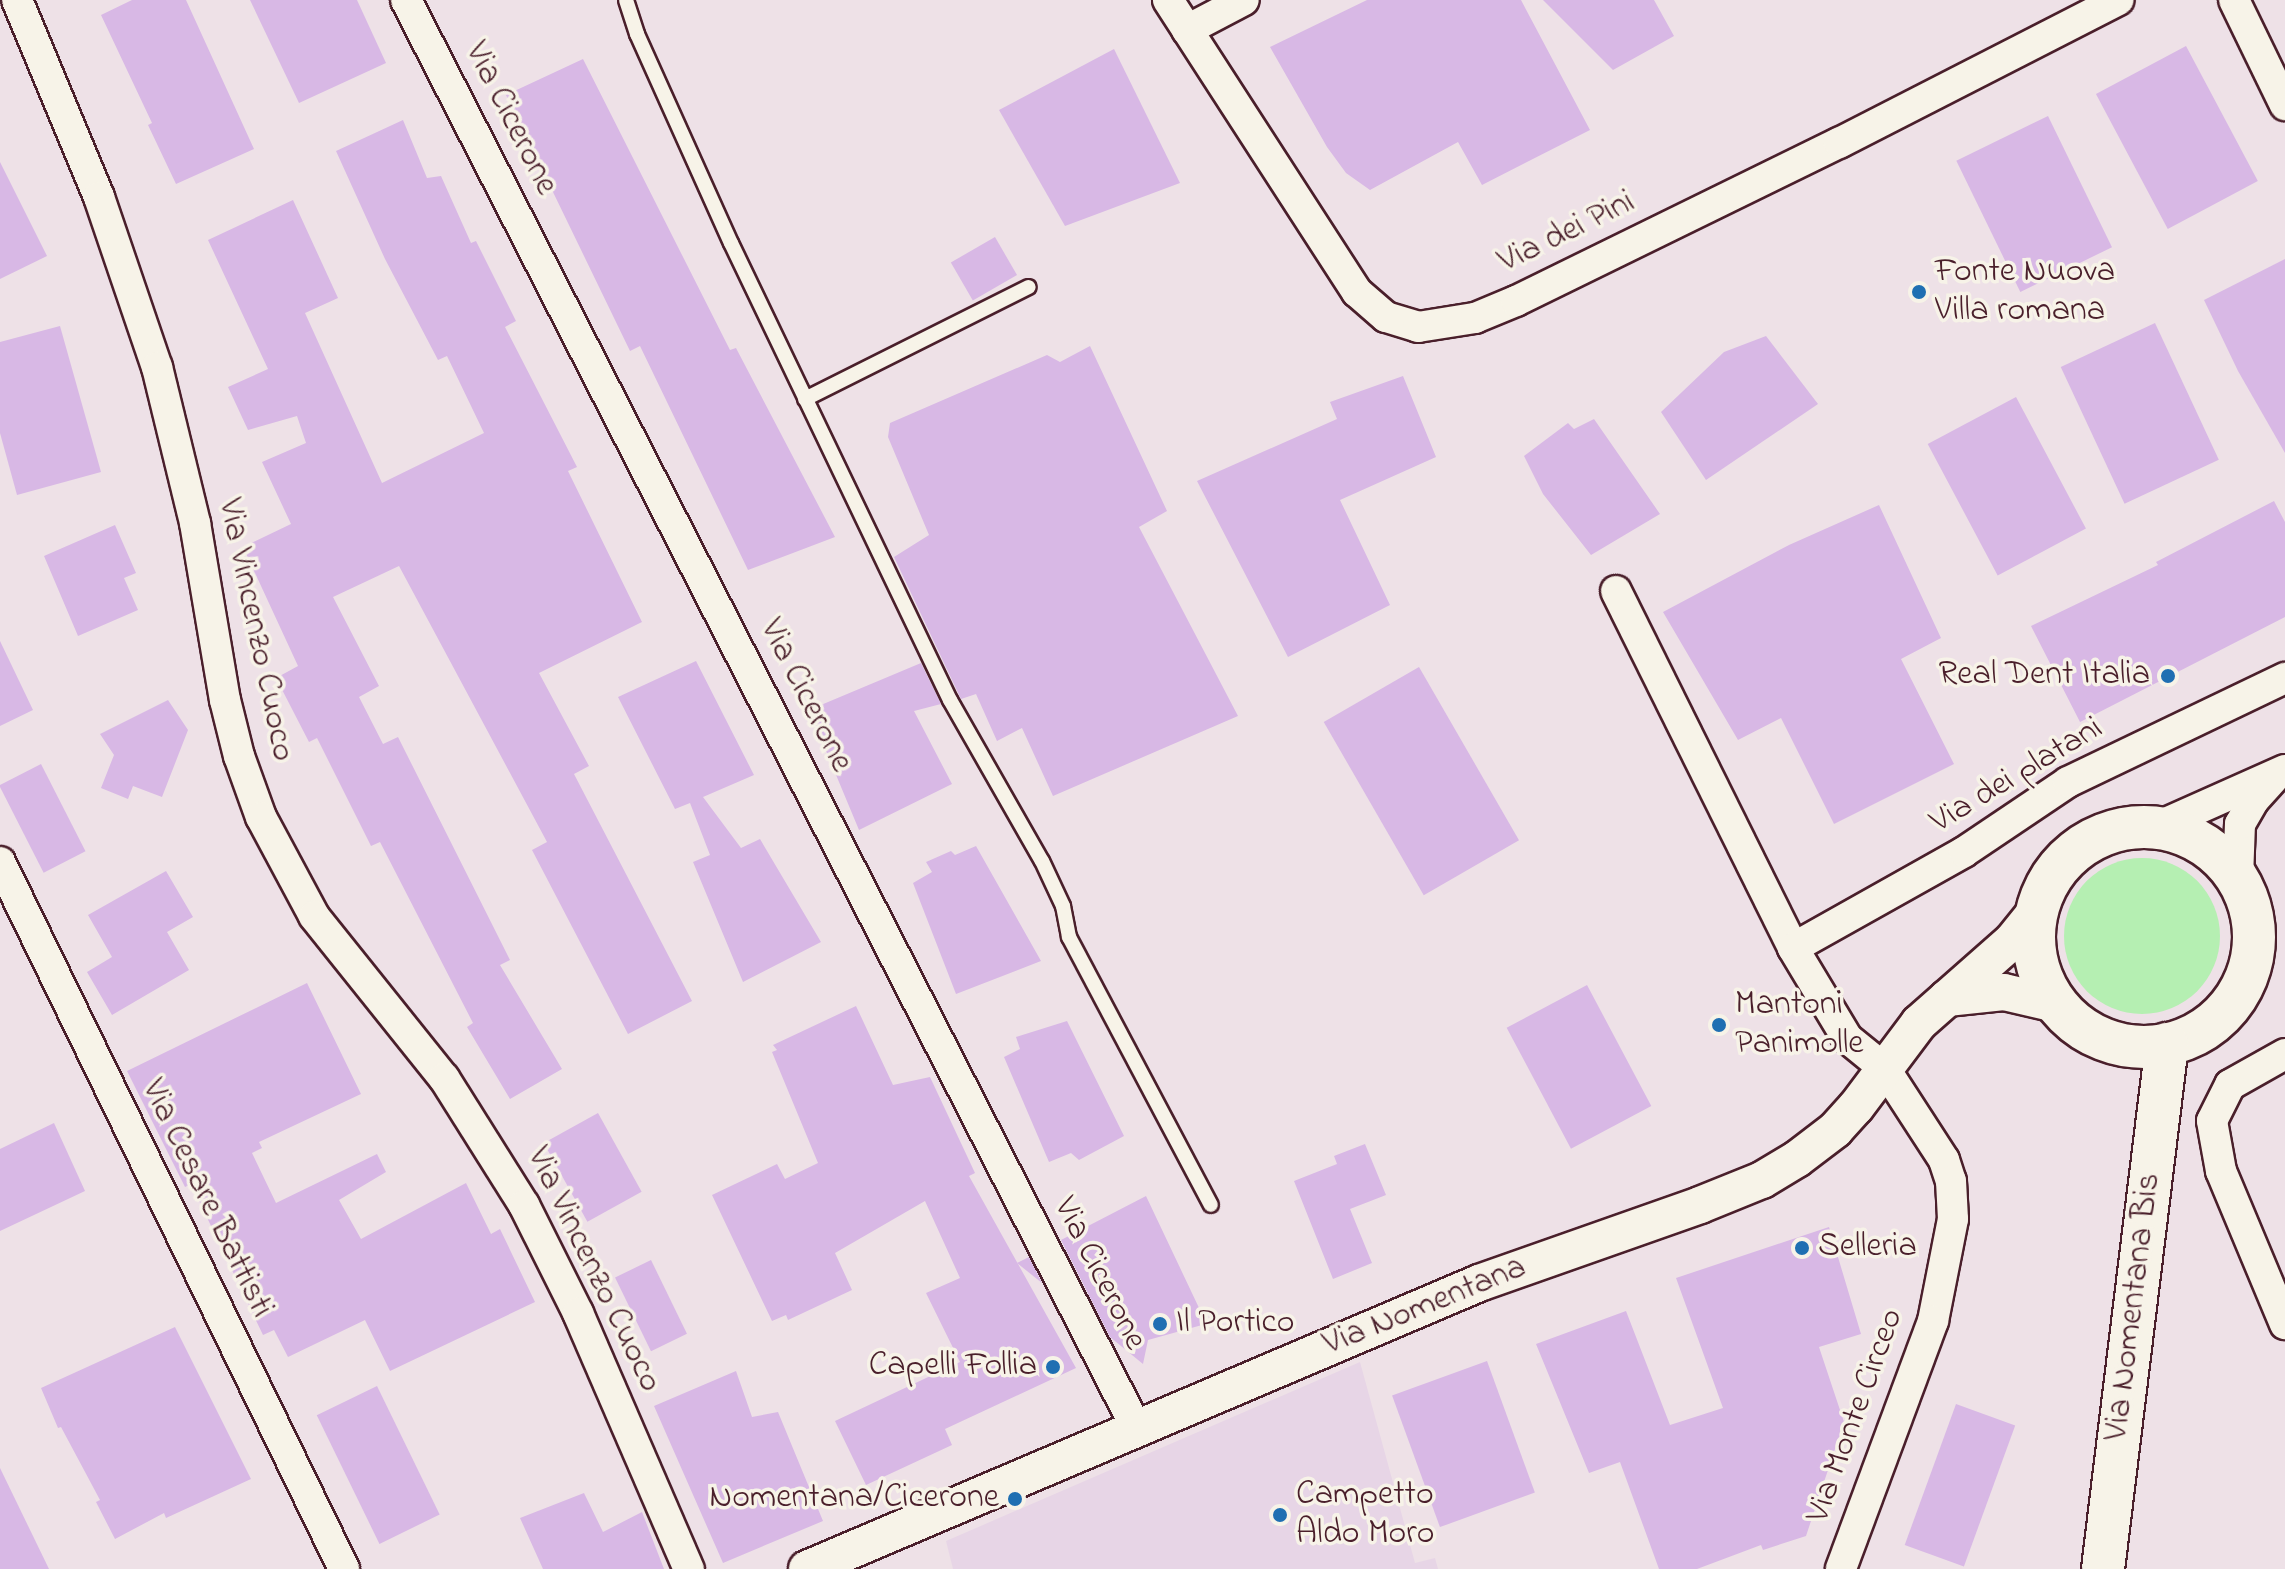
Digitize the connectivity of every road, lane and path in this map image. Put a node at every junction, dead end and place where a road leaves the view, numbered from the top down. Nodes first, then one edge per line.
1 (17, 0) edge
2 (406, 0) edge
3 (626, 0) edge
4 (1168, 0) edge
5 (1244, 0) edge
6 (2118, 0) edge
7 (2234, 0) edge
8 (1187, 30) junction
9 (2285, 105) edge
10 (1029, 287) dead end
11 (805, 399) junction
12 (1616, 591) dead end
13 (2285, 678) edge
14 (2279, 774) edge
15 (2157, 827) junction
16 (0, 862) edge
17 (2242, 886) junction
18 (2035, 913) junction
19 (2285, 913) edge
20 (1793, 948) junction
21 (2285, 964) edge
22 (2239, 993) junction
23 (1947, 998) junction
24 (2056, 1004) junction
25 (2167, 1044) junction
26 (2285, 1054) edge
27 (1885, 1069) junction
28 (1211, 1205) dead end
29 (2285, 1324) edge
30 (1136, 1427) junction
31 (344, 1569) edge
32 (689, 1569) edge
33 (807, 1569) edge
34 (1841, 1569) edge
35 (2103, 1569) edge

1 - 32 street, Via Vincenzo Cuoco
2 - 30 street, Via Cicerone
3 - 11 lane
4 - 8 street, Via dei Pini
5 - 8 street
6 - 8 street, Via dei Pini
7 - 9 street
10 - 11 lane
11 - 28 lane
12 - 20 street
13 - 20 street, Via dei platani
14 - 15 street
14 - 17 street
15 - 17 main road
15 - 18 main road
16 - 31 street, Via Cesare Battisti
17 - 19 main road
17 - 22 main road
18 - 23 street, Via Nomentana
18 - 24 main road
20 - 27 street
21 - 22 main road
22 - 25 main road
23 - 24 street
23 - 27 street, Via Nomentana
24 - 25 main road
25 - 35 main road, Via Nomentana Bis
26 - 29 street
27 - 30 street, Via Nomentana
27 - 34 street, Via Monte Circeo
30 - 33 street, Via Nomentana

